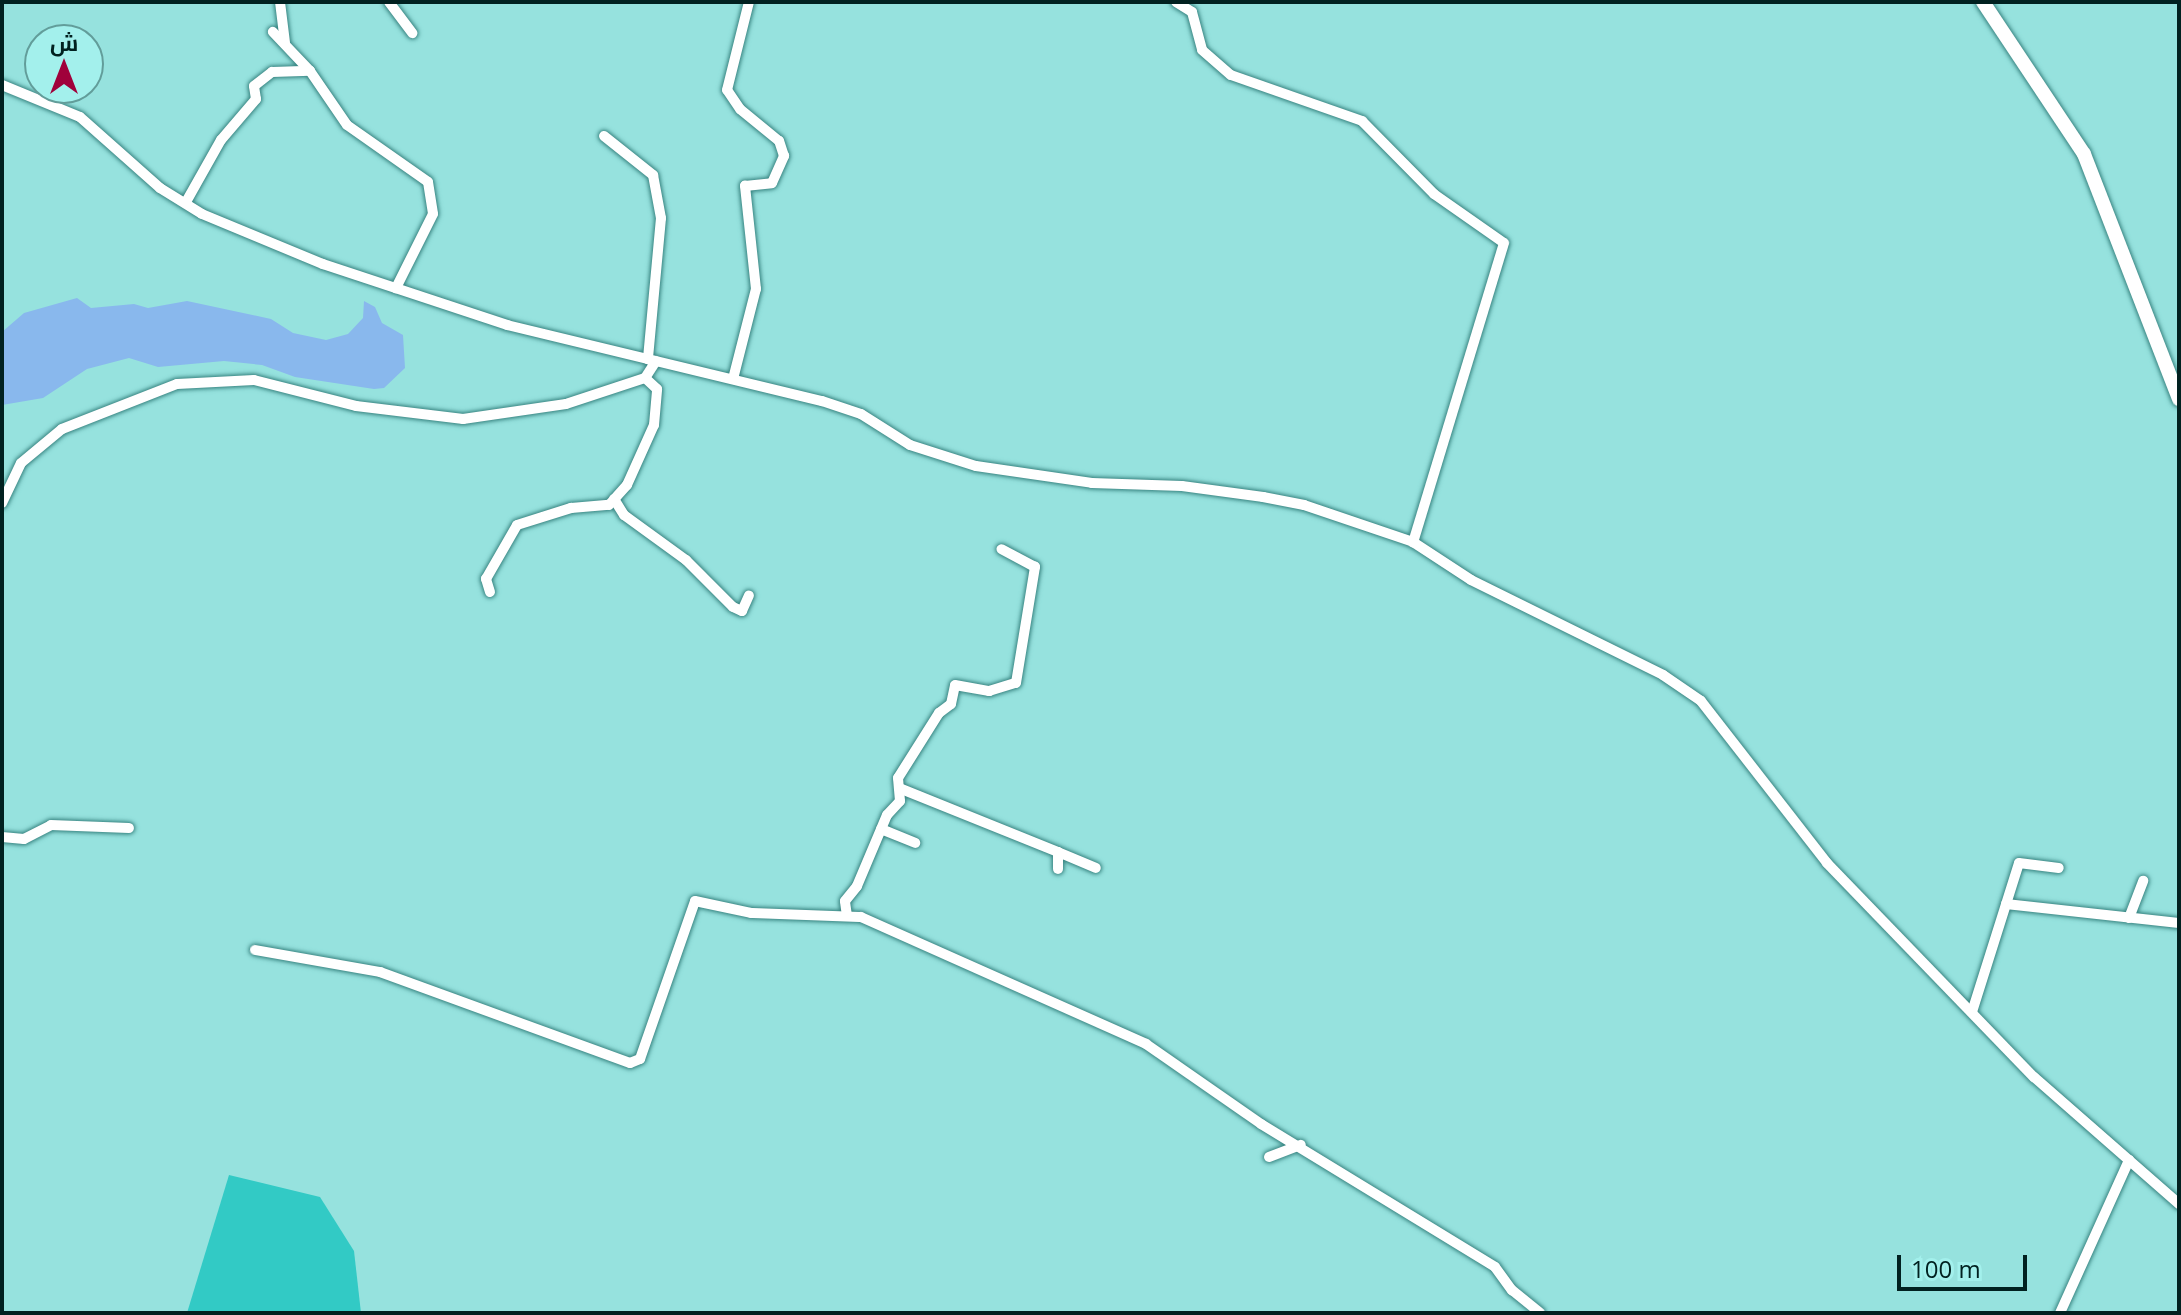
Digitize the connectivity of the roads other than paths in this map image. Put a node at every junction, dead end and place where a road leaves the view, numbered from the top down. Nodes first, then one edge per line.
1 (280, 2) edge
2 (389, 2) edge
3 (749, 2) edge
4 (1176, 2) edge
5 (1983, 2) edge
6 (273, 32) dead end
7 (412, 33) dead end
8 (285, 45) junction
9 (310, 71) junction
10 (2, 85) edge
11 (604, 136) dead end
12 (186, 202) junction
13 (396, 288) junction
14 (652, 360) junction
15 (645, 378) junction
16 (733, 379) junction
17 (2179, 399) edge
18 (614, 499) junction
19 (2, 503) edge
20 (1413, 542) junction
21 (1001, 549) dead end
22 (490, 592) dead end
23 (749, 595) dead end
24 (899, 788) junction
25 (129, 828) dead end
26 (881, 829) junction
27 (2, 837) edge
28 (915, 843) dead end
29 (1058, 852) junction
30 (1096, 868) dead end
31 (2059, 868) dead end
32 (1058, 869) dead end
33 (2143, 881) dead end
34 (2006, 904) junction
35 (847, 916) junction
36 (2129, 918) junction
37 (2179, 923) edge
38 (255, 950) dead end
39 (1972, 1012) junction
40 (1301, 1145) junction
41 (1269, 1157) dead end
42 (2129, 1160) junction
43 (2179, 1204) edge
44 (1540, 1313) edge
45 (2060, 1313) edge

1 - 8 street
2 - 7 street
3 - 16 street
4 - 20 street
5 - 17 street
6 - 8 street
8 - 9 street
9 - 12 street
9 - 13 street
10 - 12 street
11 - 14 street
12 - 13 street
13 - 14 street
14 - 15 street
14 - 16 street
15 - 18 street
15 - 19 street
16 - 20 street
18 - 22 street
18 - 23 street
20 - 39 street
21 - 24 street
24 - 26 street
24 - 29 street
25 - 27 street
26 - 28 street
26 - 35 street
29 - 30 street
29 - 32 street
31 - 34 street
33 - 36 street
34 - 36 street
34 - 39 street
35 - 38 street
35 - 40 street
36 - 37 street
39 - 42 street
40 - 41 street
40 - 44 street
42 - 43 street
42 - 45 street

